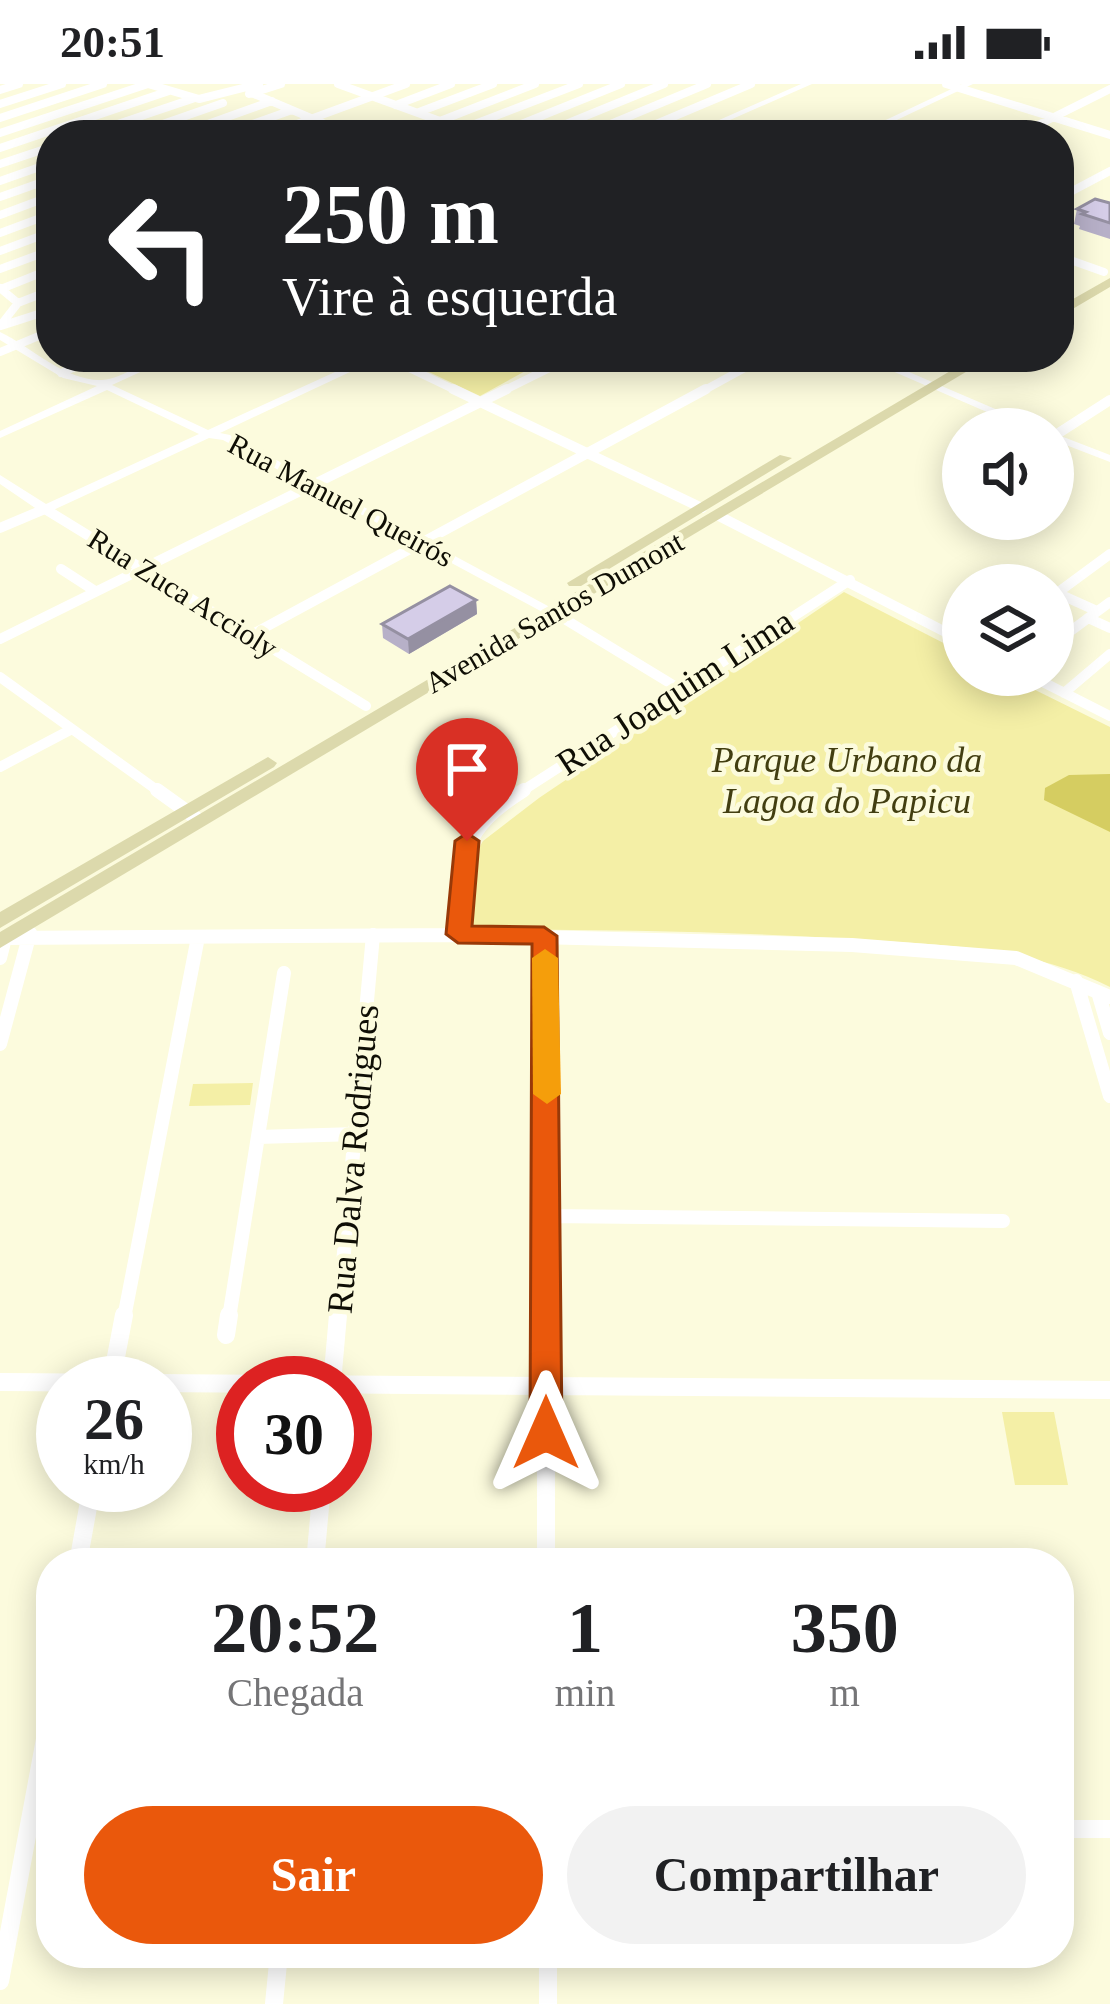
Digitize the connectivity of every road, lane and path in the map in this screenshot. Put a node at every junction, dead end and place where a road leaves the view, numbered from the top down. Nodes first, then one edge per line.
1 (19, 84) edge
2 (62, 84) edge
3 (103, 84) edge
4 (148, 84) edge
5 (259, 84) edge
6 (281, 84) edge
7 (338, 84) edge
8 (364, 84) edge
9 (406, 84) edge
10 (451, 84) edge
11 (493, 84) edge
12 (536, 84) edge
13 (579, 84) edge
14 (621, 84) edge
15 (664, 84) edge
16 (707, 84) edge
17 (751, 84) edge
18 (808, 84) edge
19 (946, 84) edge
20 (964, 86) edge
21 (351, 89) junction
22 (1110, 89) edge
23 (0, 90) edge
24 (169, 91) junction
25 (248, 91) junction
26 (373, 97) junction
27 (193, 99) junction
28 (272, 101) junction
29 (0, 104) edge
30 (396, 105) junction
31 (292, 110) junction
32 (417, 112) junction
33 (0, 118) edge
34 (313, 118) junction
35 (1054, 118) junction
36 (39, 120) edge
37 (83, 120) edge
38 (131, 120) edge
39 (171, 120) edge
40 (218, 120) edge
41 (264, 120) edge
42 (308, 120) edge
43 (317, 120) edge
44 (437, 120) edge
45 (443, 120) edge
46 (484, 120) edge
47 (531, 120) edge
48 (576, 120) edge
49 (620, 120) edge
50 (666, 120) edge
51 (724, 120) edge
52 (890, 120) edge
53 (1050, 120) edge
54 (1061, 120) edge
55 (36, 121) edge
56 (1074, 124) edge
57 (0, 133) edge
58 (1110, 135) edge
59 (36, 136) edge
60 (0, 148) edge
61 (36, 152) edge
62 (0, 164) edge
63 (36, 168) edge
64 (1110, 171) edge
65 (0, 181) edge
66 (36, 184) edge
67 (1074, 190) edge
68 (0, 197) edge
69 (36, 202) edge
70 (0, 215) edge
71 (36, 220) edge
72 (0, 233) edge
73 (36, 237) edge
74 (0, 250) edge
75 (36, 256) edge
76 (1074, 262) edge
77 (0, 269) edge
78 (1108, 274) edge
79 (36, 275) edge
80 (0, 288) edge
81 (1074, 291) edge
82 (36, 296) edge
83 (1074, 301) edge
84 (18, 303) junction
85 (36, 315) edge
86 (0, 326) edge
87 (0, 335) edge
88 (36, 337) edge
89 (6, 348) edge
90 (36, 354) edge
91 (36, 364) edge
92 (52, 372) edge
93 (57, 372) edge
94 (70, 372) edge
95 (139, 372) edge
96 (345, 372) edge
97 (417, 372) edge
98 (542, 372) edge
99 (737, 372) edge
100 (901, 372) edge
101 (941, 372) edge
102 (951, 372) edge
103 (61, 377) junction
104 (927, 383) junction
105 (111, 386) junction
106 (86, 397) junction
107 (1110, 400) edge
108 (481, 403) junction
109 (986, 408) edge
110 (1074, 423) edge
111 (0, 435) edge
112 (209, 435) junction
113 (1074, 444) edge
114 (812, 451) junction
115 (588, 452) junction
116 (1110, 459) edge
117 (0, 479) edge
118 (315, 485) junction
119 (702, 508) junction
120 (45, 509) junction
121 (719, 516) junction
122 (0, 528) edge
123 (421, 542) junction
124 (1110, 554) edge
125 (143, 567) junction
126 (61, 569) dead end
127 (850, 580) junction
128 (1074, 581) edge
129 (95, 591) junction
130 (1110, 602) edge
131 (1074, 605) edge
132 (545, 608) junction
133 (1092, 615) junction
134 (1074, 628) edge
135 (1110, 628) edge
136 (942, 630) edge
137 (251, 635) junction
138 (0, 639) edge
139 (1110, 654) edge
140 (0, 677) edge
141 (1074, 685) edge
142 (678, 688) junction
143 (1070, 696) edge
144 (365, 706) junction
145 (1110, 716) edge
146 (72, 729) junction
147 (0, 766) edge
148 (193, 816) junction
149 (31, 930) junction
150 (458, 934) junction
151 (373, 935) junction
152 (544, 936) junction
153 (198, 937) junction
154 (1, 939) edge
155 (284, 973) dead end
156 (1076, 981) junction
157 (1104, 994) edge
158 (1110, 1033) edge
159 (1, 1038) edge
160 (1110, 1096) edge
161 (356, 1134) junction
162 (258, 1137) junction
163 (548, 1216) junction
164 (1003, 1221) dead end
165 (226, 1335) dead end
166 (116, 1356) edge
167 (335, 1356) edge
168 (0, 1382) edge
169 (36, 1382) edge
170 (372, 1383) edge
171 (546, 1389) junction
172 (1110, 1390) edge
173 (87, 1512) edge
174 (320, 1512) edge
175 (81, 1548) edge
176 (316, 1548) edge
177 (546, 1548) edge
178 (36, 1788) edge
179 (1074, 1829) edge
180 (1110, 1829) edge
181 (278, 1968) edge
182 (548, 1968) edge
183 (0, 1981) edge
184 (274, 2004) edge
185 (548, 2004) edge

1 - 23 street
2 - 29 street
3 - 33 street
4 - 24 street
4 - 36 street
5 - 25 street
6 - 25 street
7 - 21 street
8 - 21 street
9 - 26 street
10 - 30 street
11 - 32 street
12 - 45 street
13 - 46 street
14 - 47 street
15 - 48 street
16 - 49 street
17 - 50 street
18 - 51 street
19 - 20 street
20 - 35 street
20 - 52 street
21 - 26 street
22 - 35 street
24 - 27 street
24 - 37 street
25 - 27 street
25 - 28 street
25 - 39 street
26 - 30 street
26 - 34 street
27 - 38 street
28 - 31 street
28 - 40 street
30 - 32 street
31 - 34 street
31 - 41 street
32 - 44 street
34 - 42 street
34 - 43 street
35 - 53 street
35 - 54 street
55 - 57 street
56 - 58 street
59 - 60 street
61 - 62 street
63 - 65 street
64 - 67 street
66 - 68 street
69 - 70 street
71 - 72 street
73 - 74 street
75 - 77 street
76 - 78 street
78 - 81 main road
78 - 83 main road
79 - 80 street
80 - 84 street
82 - 84 street
84 - 86 street
85 - 86 street
87 - 89 street
88 - 89 street
89 - 90 street
89 - 91 street
92 - 103 street
93 - 103 street
94 - 103 street
95 - 105 street
96 - 112 street
97 - 108 street
98 - 108 street
99 - 115 street
100 - 104 street
101 - 104 main road, Avenida Santos Dumont
102 - 104 main road, Avenida Santos Dumont
103 - 105 street
103 - 106 street
104 - 109 street
104 - 114 main road, Avenida Santos Dumont
105 - 106 street
105 - 112 street, Rua Manuel Queirós
106 - 111 street
107 - 110 street
108 - 115 street
108 - 118 street
112 - 118 street, Rua Manuel Queirós
112 - 120 street
113 - 116 street
114 - 119 main road, Avenida Santos Dumont
114 - 121 main road, Avenida Santos Dumont
115 - 119 street
115 - 123 street
117 - 120 street, Rua Zuca Accioly
118 - 123 street, Rua Manuel Queirós
118 - 125 street
119 - 132 main road, Avenida Santos Dumont
120 - 122 street
120 - 125 street, Rua Zuca Accioly
121 - 127 street
121 - 132 main road, Avenida Santos Dumont
123 - 132 street, Rua Manuel Queirós
123 - 137 street
124 - 128 street
125 - 129 street
125 - 137 street, Rua Zuca Accioly
126 - 129 street
127 - 136 street
127 - 142 street, Rua Joaquim Lima
129 - 138 street
130 - 133 street
131 - 133 street
132 - 142 street
132 - 144 main road, Avenida Santos Dumont
132 - 148 main road, Avenida Santos Dumont
133 - 134 street
133 - 135 street
137 - 144 street, Rua Zuca Accioly
139 - 141 street
140 - 146 street
142 - 150 street, Rua Joaquim Lima
143 - 145 street
144 - 148 main road, Avenida Santos Dumont
146 - 147 street
146 - 148 street
148 - 149 main road, Avenida Santos Dumont
148 - 154 main road, Avenida Santos Dumont
149 - 153 street
149 - 154 main road, Avenida Santos Dumont
149 - 159 street
150 - 151 street
150 - 152 street
151 - 153 street
151 - 161 street, Rua Dalva Rodrigues
152 - 156 street
152 - 163 street
153 - 166 street
155 - 162 street
156 - 157 street
156 - 160 street
157 - 158 street
161 - 162 street
161 - 167 street, Rua Dalva Rodrigues
162 - 165 street
163 - 164 street
163 - 171 street
168 - 169 street
170 - 171 street
171 - 172 street
171 - 177 street
173 - 175 street
174 - 176 street
178 - 183 street
179 - 180 street
181 - 184 street
182 - 185 street

